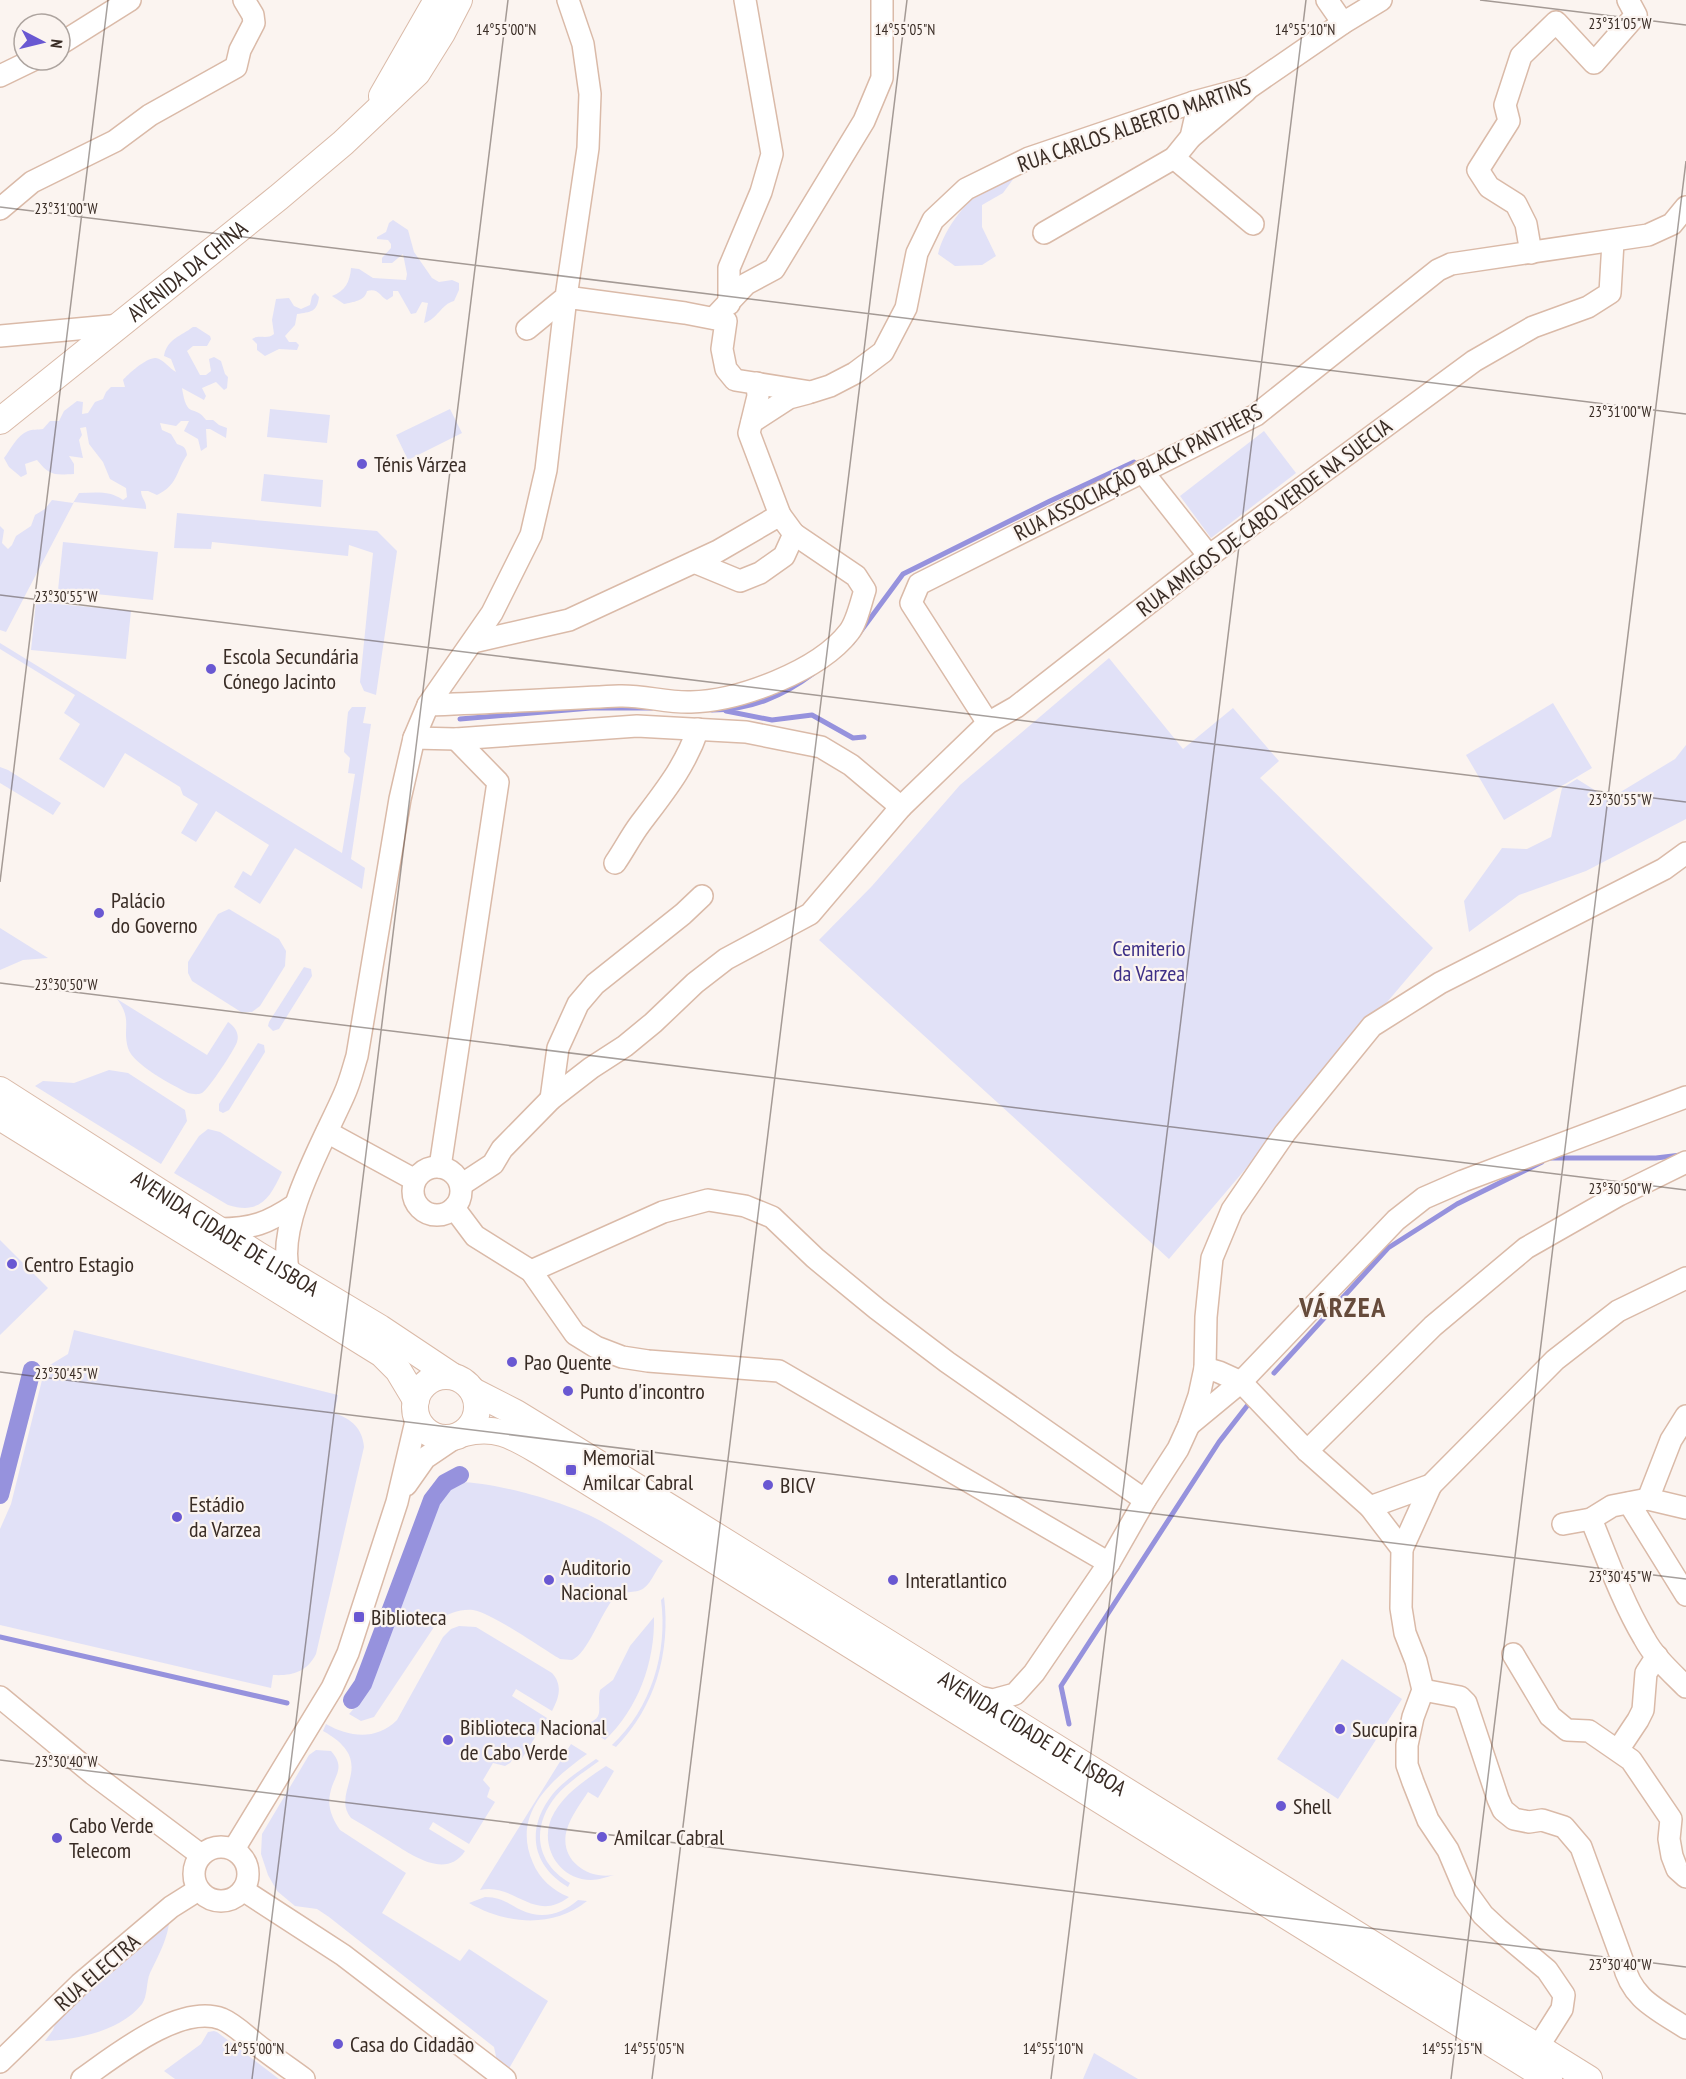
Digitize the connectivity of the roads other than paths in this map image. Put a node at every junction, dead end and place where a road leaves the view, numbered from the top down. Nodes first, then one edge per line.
1 (130, 0) edge
2 (244, 0) edge
3 (437, 0) edge
4 (459, 0) edge
5 (568, 0) edge
6 (745, 0) edge
7 (882, 0) edge
8 (1327, 0) edge
9 (1381, 0) edge
10 (1629, 0) edge
11 (1343, 23) junction
12 (72, 36) edge
13 (1250, 87) junction
14 (1194, 102) junction
15 (370, 117) junction
16 (1191, 137) junction
17 (1174, 158) junction
18 (1686, 207) edge
19 (0, 209) edge
20 (1253, 224) dead end
21 (1044, 233) dead end
22 (1613, 242) junction
23 (1531, 253) junction
24 (566, 297) junction
25 (721, 311) junction
26 (121, 325) junction
27 (527, 329) dead end
28 (0, 336) edge
29 (757, 383) junction
30 (811, 392) junction
31 (0, 421) edge
32 (752, 422) junction
33 (1142, 471) junction
34 (780, 514) junction
35 (794, 534) junction
36 (1209, 556) junction
37 (694, 562) junction
38 (473, 642) junction
39 (428, 705) junction
40 (988, 723) junction
41 (698, 729) junction
42 (414, 738) junction
43 (456, 739) junction
44 (901, 807) junction
45 (1686, 853) edge
46 (615, 863) dead end
47 (702, 896) dead end
48 (0, 1090) edge
49 (1686, 1097) edge
50 (551, 1099) junction
51 (0, 1117) edge
52 (327, 1132) junction
53 (1686, 1162) edge
54 (440, 1167) junction
55 (415, 1180) junction
56 (461, 1185) junction
57 (295, 1205) junction
58 (454, 1208) junction
59 (219, 1229) junction
60 (531, 1271) junction
61 (288, 1273) junction
62 (1686, 1278) edge
63 (1205, 1368) junction
64 (452, 1377) junction
65 (1241, 1383) junction
66 (473, 1391) junction
67 (417, 1408) junction
68 (1686, 1416) edge
69 (1189, 1425) junction
70 (460, 1435) junction
71 (1307, 1451) junction
72 (1431, 1485) junction
73 (1144, 1500) junction
74 (1639, 1501) junction
75 (397, 1502) junction
76 (1370, 1507) junction
77 (1686, 1508) edge
78 (1591, 1519) junction
79 (1563, 1524) dead end
80 (1402, 1549) junction
81 (1109, 1563) junction
82 (1686, 1596) edge
83 (1513, 1654) dead end
84 (1657, 1656) junction
85 (1034, 1673) junction
86 (1686, 1687) edge
87 (1423, 1690) junction
88 (973, 1696) junction
89 (0, 1697) edge
90 (1028, 1730) junction
91 (1618, 1750) junction
92 (234, 1849) junction
93 (201, 1855) junction
94 (1686, 1877) edge
95 (198, 1890) junction
96 (243, 1890) junction
97 (1686, 2028) edge
98 (1538, 2047) junction
99 (0, 2062) edge
100 (82, 2079) edge
101 (304, 2079) edge
102 (506, 2079) edge
103 (1549, 2079) edge
104 (1589, 2079) edge

1 - 12 street
2 - 19 street
3 - 15 main road, AVENIDA DA CHINA
4 - 15 main road, AVENIDA DA CHINA
5 - 24 street
6 - 25 street
7 - 25 street
8 - 11 street
9 - 11 street, RUA CARLOS ALBERTO MARTINS
10 - 23 street
11 - 13 street, RUA CARLOS ALBERTO MARTINS
13 - 14 street, RUA CARLOS ALBERTO MARTINS
13 - 16 street
14 - 16 street
14 - 30 street, RUA CARLOS ALBERTO MARTINS
15 - 26 main road, AVENIDA DA CHINA
16 - 17 street
17 - 20 street
17 - 21 street
18 - 22 street, RUA ASSOCIAÇÃO BLACK PANTHERS
22 - 23 street, RUA ASSOCIAÇÃO BLACK PANTHERS
22 - 36 street, RUA AMIGOS DE CABO VERDE NA SUECIA
23 - 33 street, RUA ASSOCIAÇÃO BLACK PANTHERS
24 - 25 street
24 - 27 street
24 - 38 street
25 - 29 street
26 - 28 street
26 - 31 main road, AVENIDA DA CHINA
29 - 30 street
29 - 32 street
30 - 32 street, RUA CARLOS ALBERTO MARTINS
32 - 34 street
33 - 36 street
33 - 40 street, RUA ASSOCIAÇÃO BLACK PANTHERS
34 - 35 street
34 - 37 street
35 - 37 street
35 - 39 street
36 - 40 street, RUA AMIGOS DE CABO VERDE NA SUECIA
37 - 38 street
38 - 39 street
39 - 42 street
40 - 44 street, RUA AMIGOS DE CABO VERDE NA SUECIA
41 - 43 street
41 - 44 street
41 - 46 street
42 - 43 street
42 - 52 street
43 - 54 street
44 - 50 street, RUA AMIGOS DE CABO VERDE NA SUECIA
45 - 63 street
47 - 50 street
48 - 59 main road, AVENIDA CIDADE DE LISBOA
49 - 65 street
50 - 56 street, RUA AMIGOS DE CABO VERDE NA SUECIA
51 - 67 main road, AVENIDA CIDADE DE LISBOA
52 - 55 street
52 - 57 street
53 - 71 street
54 - 55 street
54 - 56 street
55 - 58 street
56 - 58 street
57 - 59 street
57 - 61 street
58 - 60 street
59 - 61 main road, AVENIDA CIDADE DE LISBOA
60 - 73 street
60 - 81 street
61 - 64 main road, AVENIDA CIDADE DE LISBOA
62 - 72 street
63 - 65 street
63 - 69 street
64 - 66 main road
64 - 67 main road
65 - 69 street
65 - 71 street
66 - 70 main road
66 - 88 main road, AVENIDA CIDADE DE LISBOA
67 - 70 main road
67 - 75 street
68 - 74 street
69 - 73 street
70 - 75 street
70 - 103 main road, AVENIDA CIDADE DE LISBOA
71 - 76 street
72 - 76 street
72 - 80 street
73 - 81 street
74 - 77 street
74 - 78 street
74 - 82 street
75 - 92 street
76 - 80 street
78 - 79 street
78 - 84 street
80 - 87 street
81 - 85 street
83 - 91 street
84 - 86 street
84 - 91 street
85 - 88 street
85 - 90 street
87 - 97 street
87 - 98 street
88 - 90 main road, AVENIDA CIDADE DE LISBOA
89 - 93 street
90 - 98 main road, AVENIDA CIDADE DE LISBOA
91 - 94 street
92 - 93 street
92 - 96 street
93 - 95 street
95 - 96 street
95 - 99 street, RUA ELECTRA
96 - 102 street
98 - 104 main road, AVENIDA CIDADE DE LISBOA
100 - 101 street

